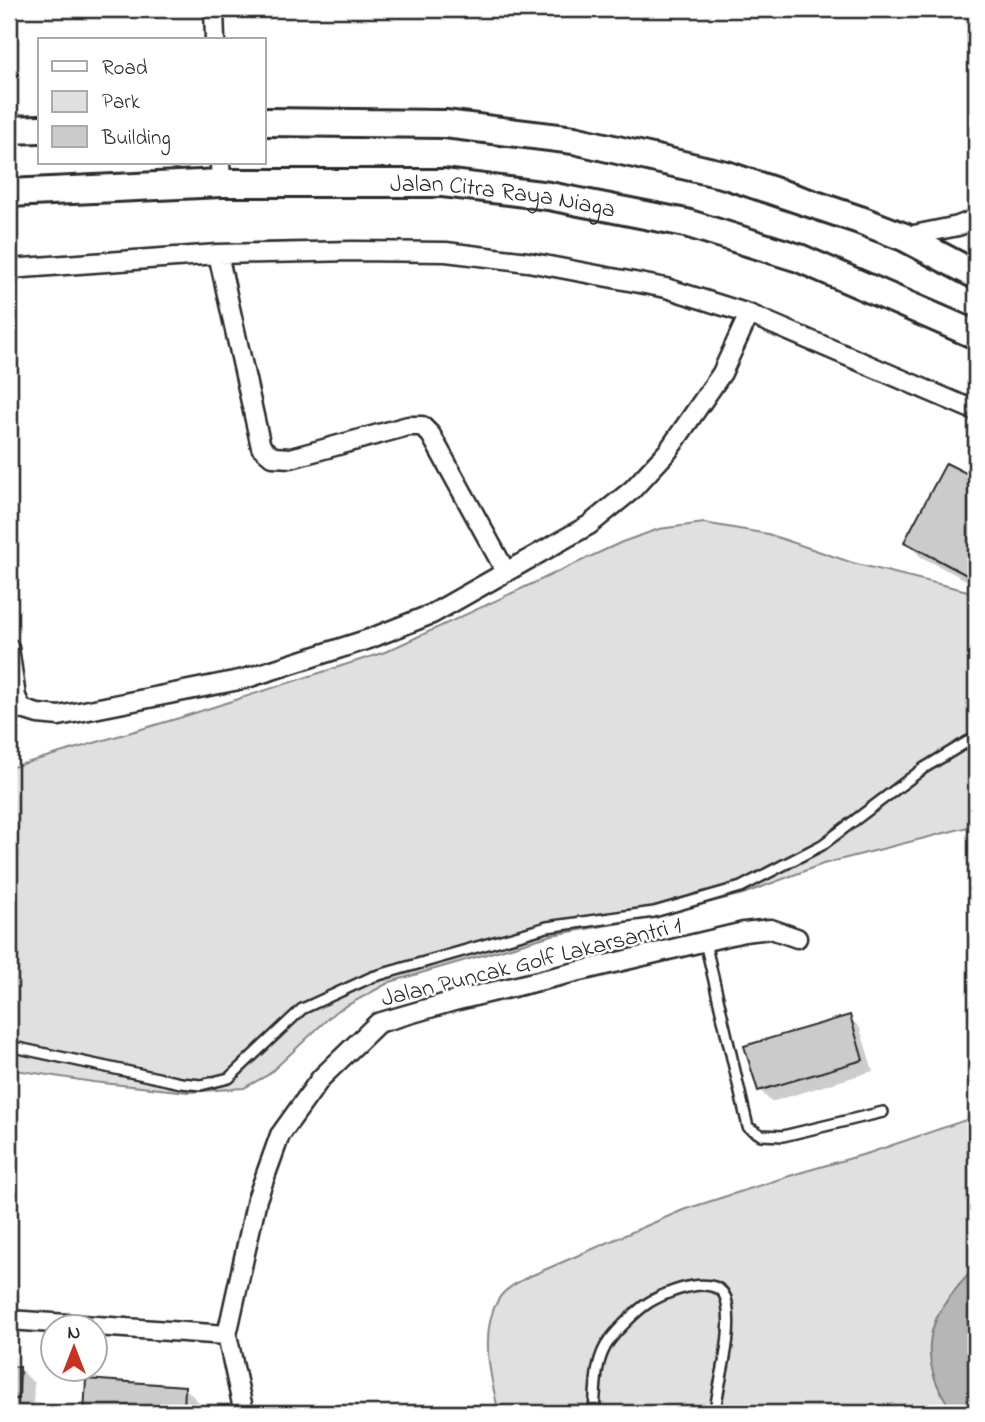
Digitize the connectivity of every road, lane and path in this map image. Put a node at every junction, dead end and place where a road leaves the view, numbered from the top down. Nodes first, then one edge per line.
1 (214, 9) edge
2 (215, 38) edge
3 (266, 122) edge
4 (38, 129) edge
5 (9, 130) edge
6 (221, 173) edge
7 (9, 193) edge
8 (976, 219) edge
9 (904, 237) junction
10 (218, 254) junction
11 (9, 269) edge
12 (976, 275) edge
13 (749, 314) junction
14 (976, 335) edge
15 (976, 411) edge
16 (506, 572) junction
17 (9, 648) edge
18 (976, 739) edge
19 (797, 937) dead end
20 (705, 942) junction
21 (9, 1046) edge
22 (883, 1112) dead end
23 (9, 1320) edge
24 (227, 1335) junction
25 (244, 1413) edge
26 (594, 1413) edge
27 (718, 1413) edge

1 - 2 street
3 - 9 street
4 - 5 street
6 - 7 street, Jalan Citra Raya Niaga
6 - 14 street, Jalan Citra Raya Niaga
8 - 9 street
9 - 12 street
10 - 11 street
10 - 13 street
10 - 16 street
13 - 15 street
13 - 16 street
16 - 17 street
18 - 21 lane
19 - 20 street, Jalan Puncak Golf Lakarsantri 1
20 - 22 lane
20 - 24 street, Jalan Puncak Golf Lakarsantri 1
23 - 24 street
24 - 25 street, Jalan Puncak Golf Lakarsantri 1
26 - 27 lane

